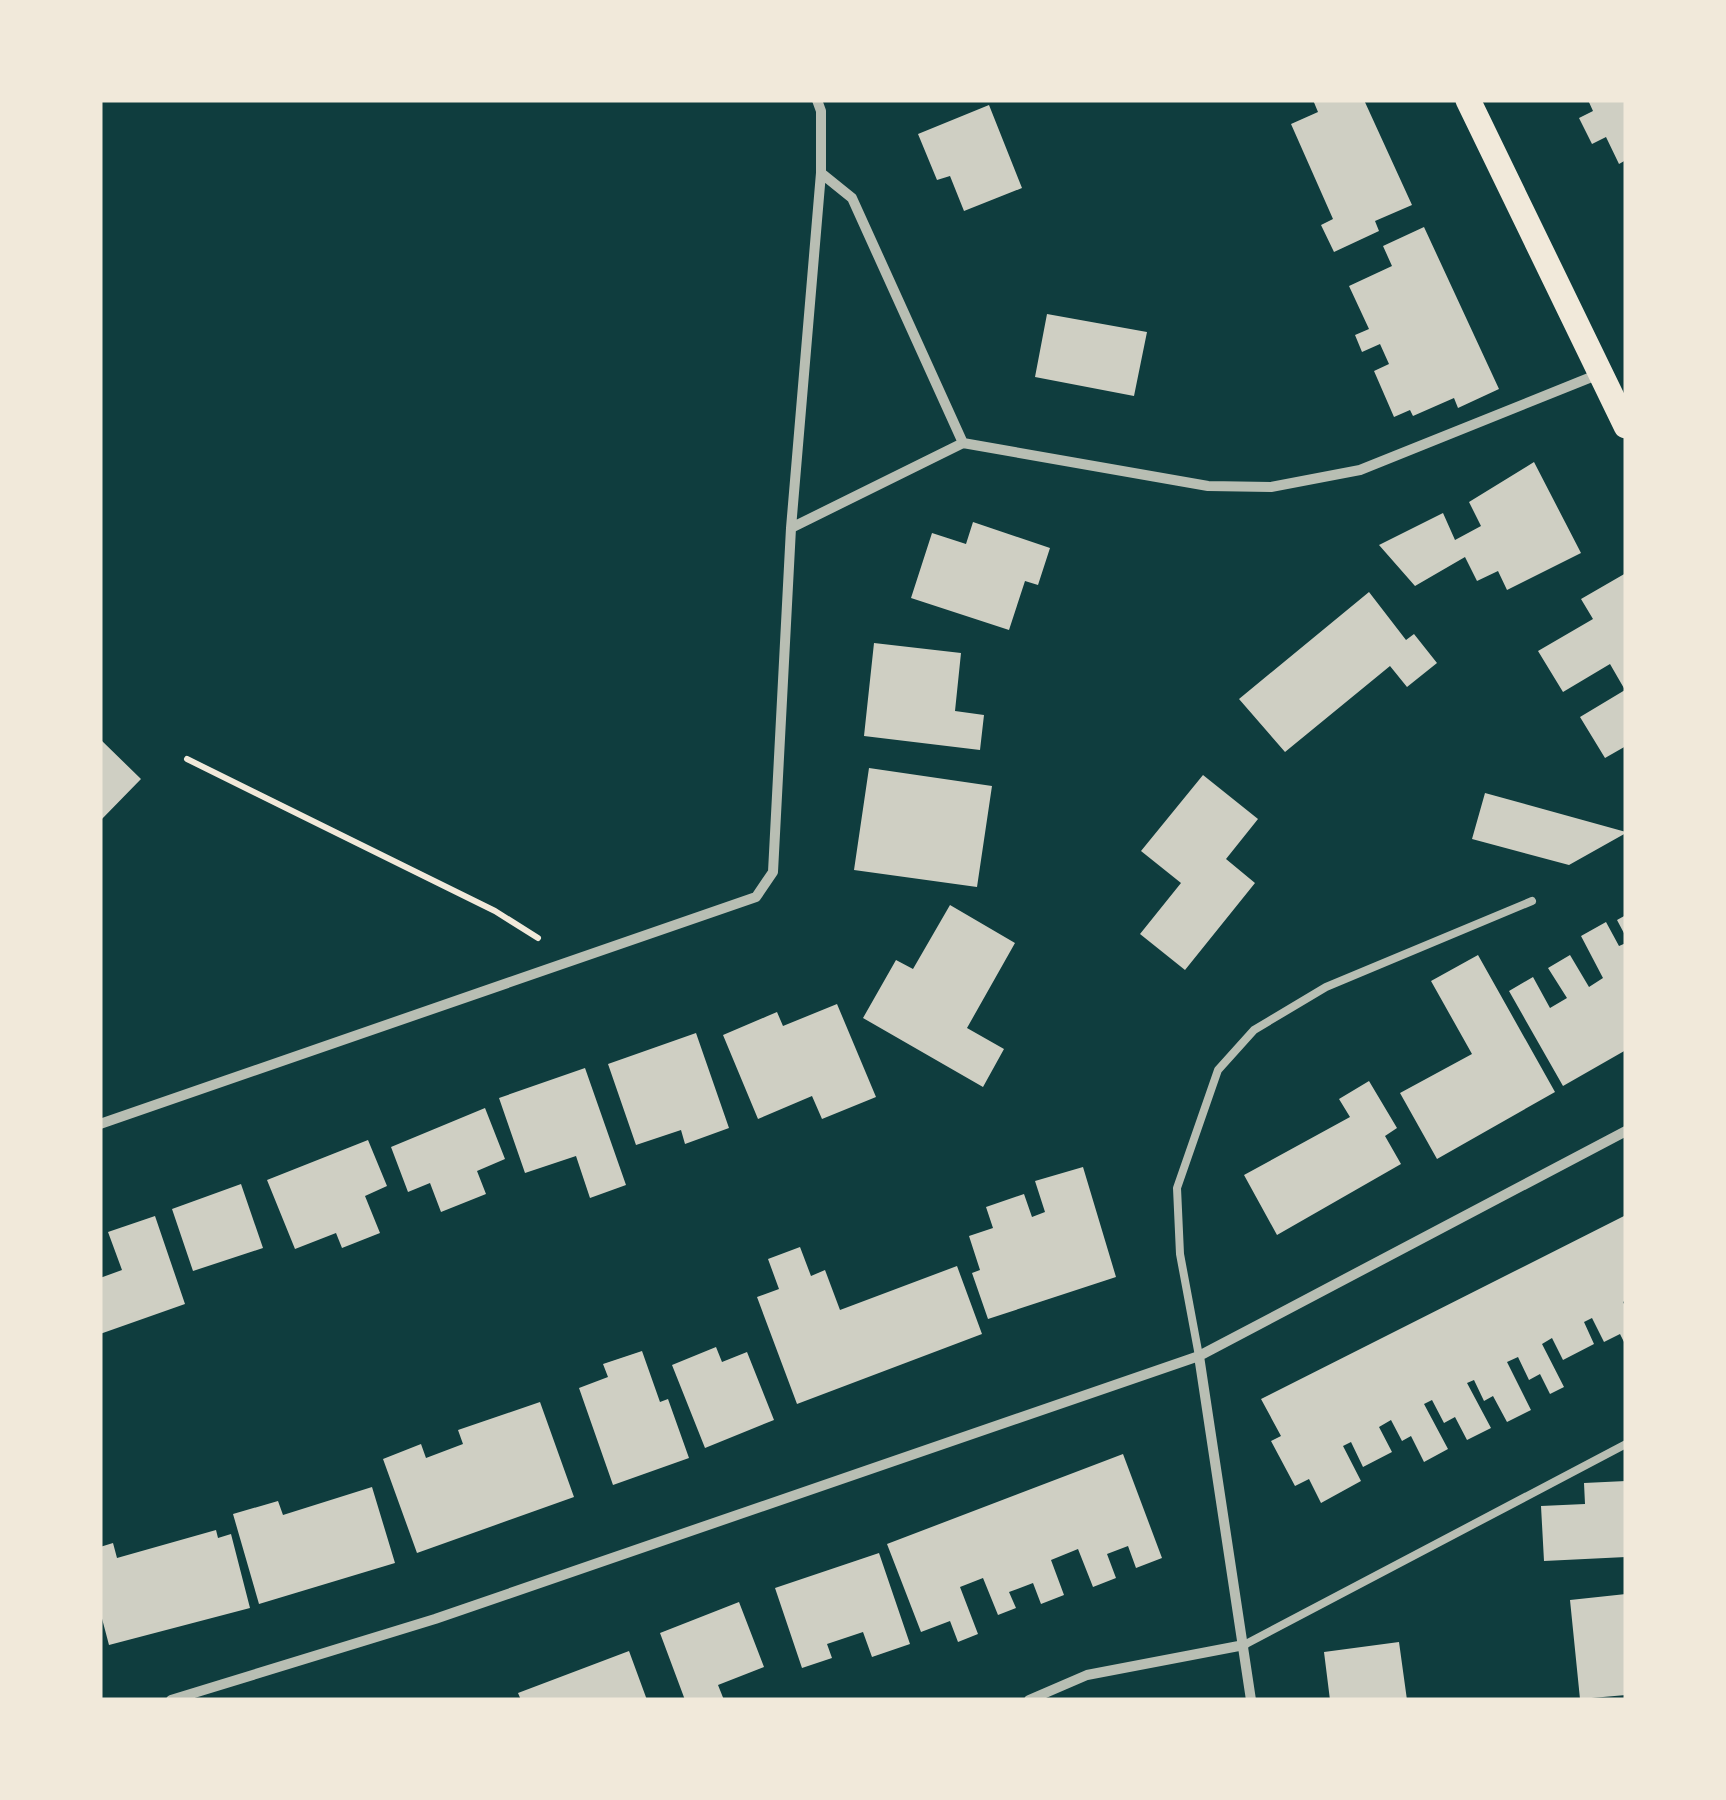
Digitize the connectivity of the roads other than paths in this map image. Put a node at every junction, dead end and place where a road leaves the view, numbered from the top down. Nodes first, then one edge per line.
1 (817, 100) edge
2 (1468, 100) edge
3 (821, 174) junction
4 (1600, 374) junction
5 (1626, 426) edge
6 (963, 443) junction
7 (791, 528) junction
8 (1532, 901) dead end
9 (100, 1124) edge
10 (1626, 1130) edge
11 (1199, 1356) junction
12 (1626, 1444) edge
13 (1244, 1644) junction
14 (171, 1700) edge
15 (1029, 1700) edge
16 (1250, 1700) edge

1 - 3 street
2 - 4 main road
3 - 6 street
3 - 7 street
4 - 5 main road
4 - 6 street
6 - 7 street
7 - 9 street
8 - 11 lane
10 - 11 street
11 - 13 street
11 - 14 street
12 - 13 lane
13 - 15 street
13 - 16 street

